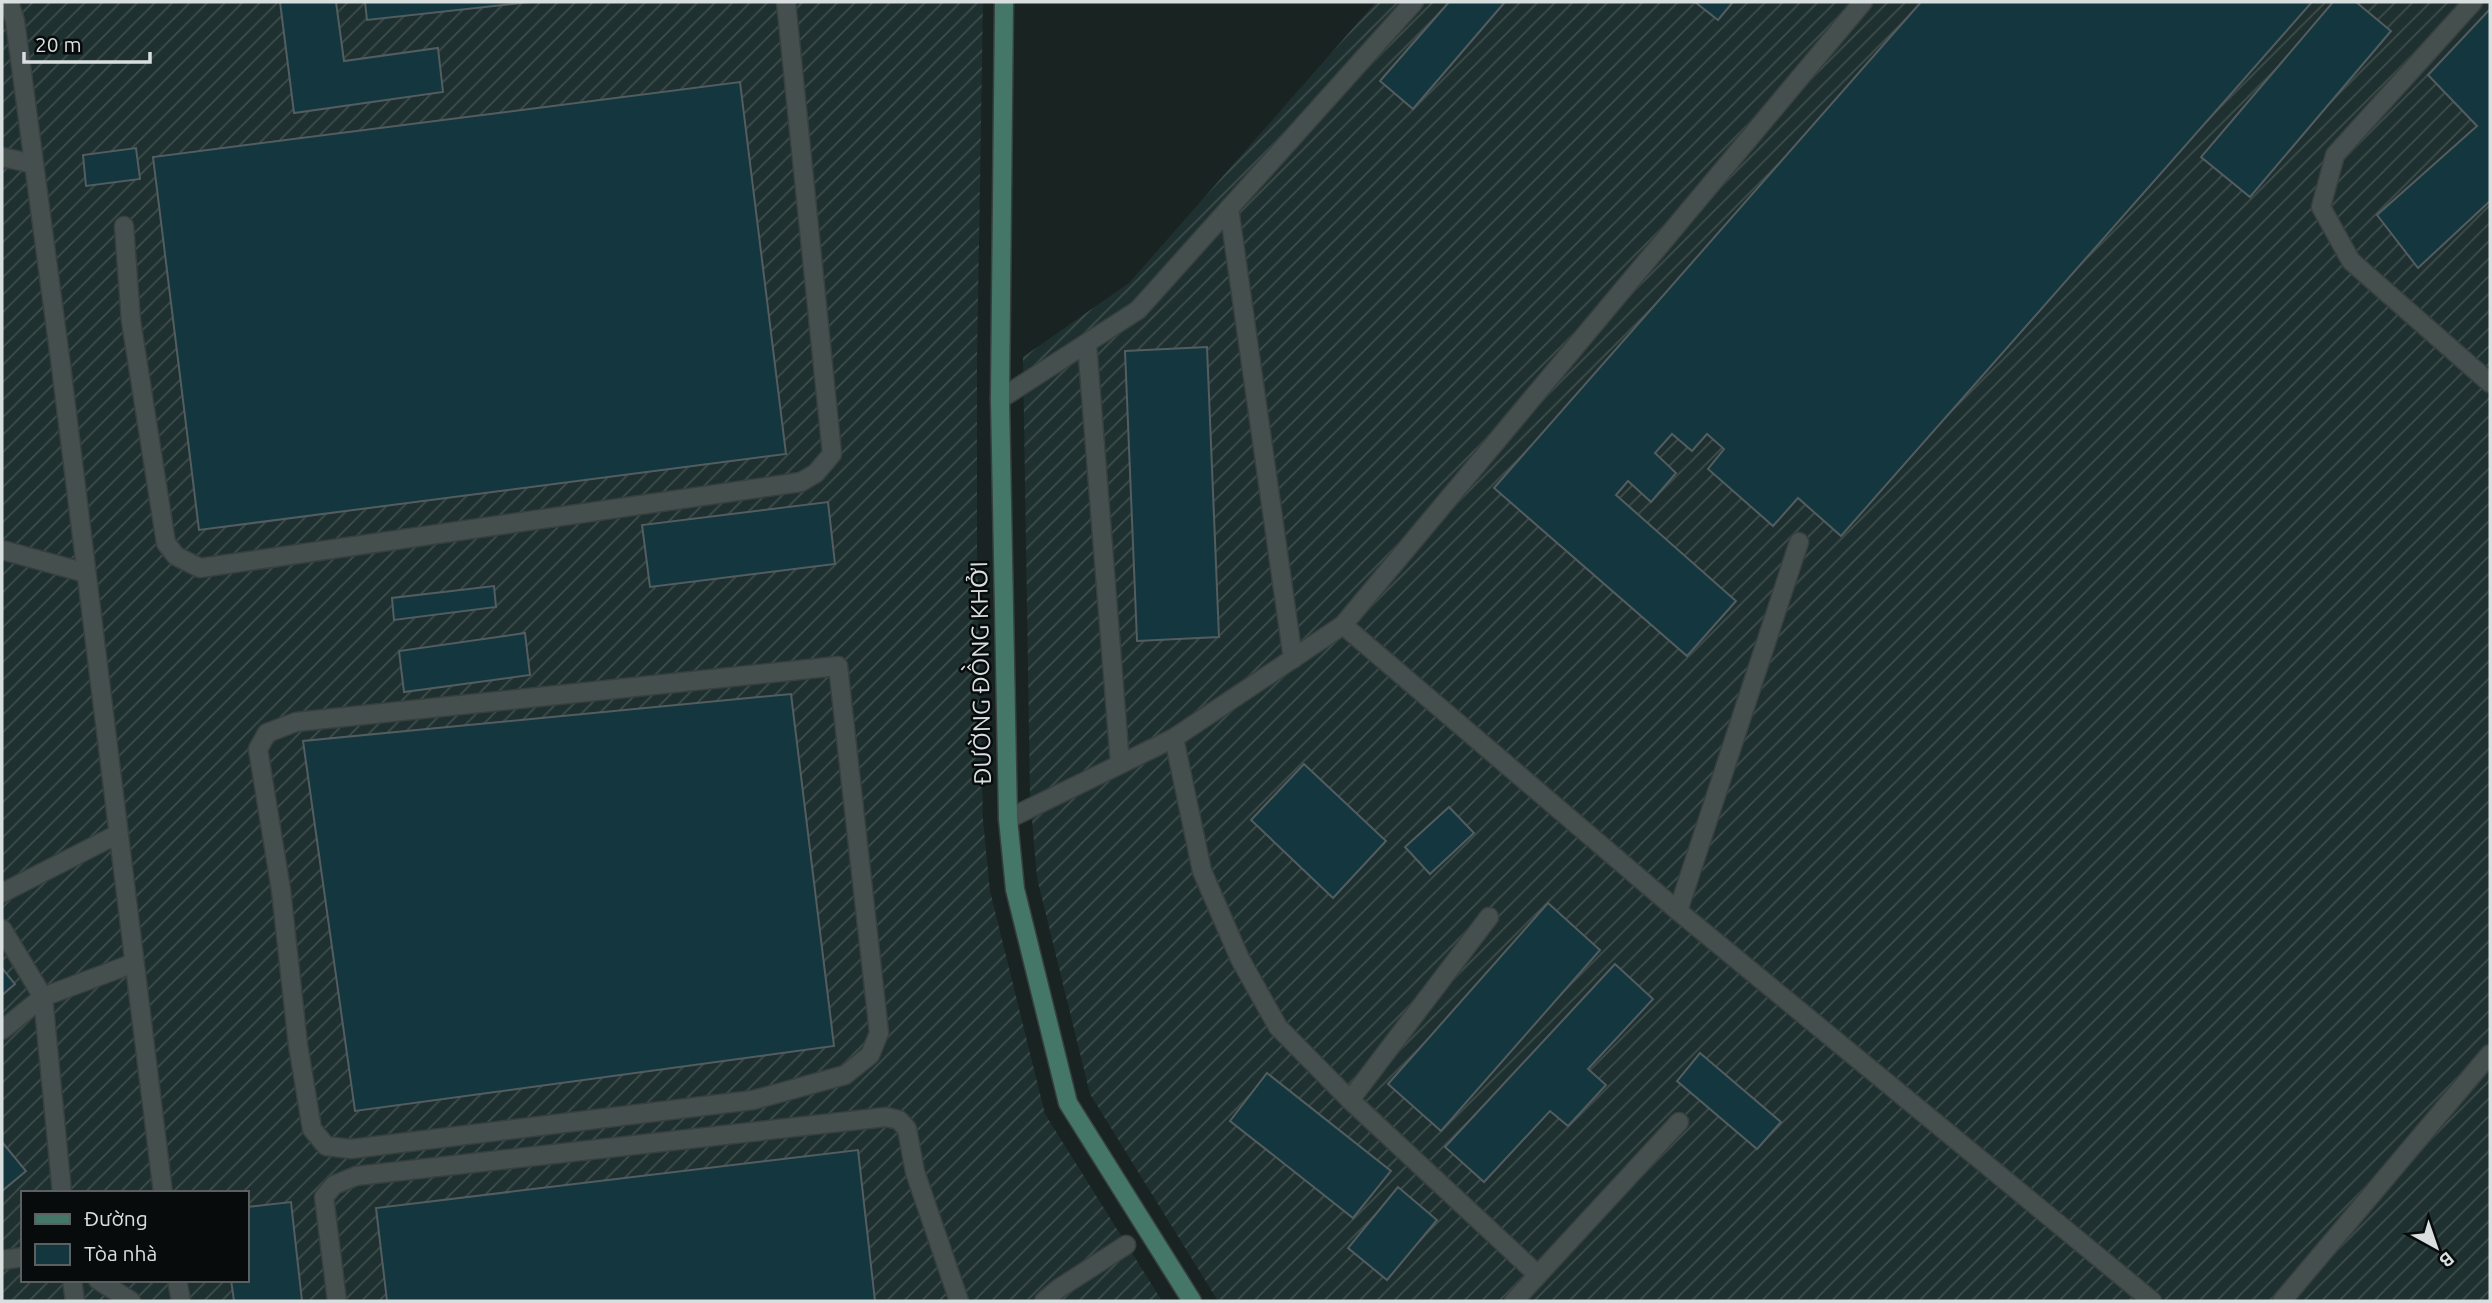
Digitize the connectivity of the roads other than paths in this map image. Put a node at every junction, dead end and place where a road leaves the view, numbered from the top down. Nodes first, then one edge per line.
1 (9, 2) edge
2 (786, 2) edge
3 (1004, 2) edge
4 (1413, 2) edge
5 (1863, 2) edge
6 (2473, 2) edge
7 (2, 157) edge
8 (34, 164) junction
9 (1229, 208) junction
10 (124, 226) dead end
11 (1087, 344) junction
12 (2490, 383) edge
13 (1000, 398) junction
14 (1799, 542) dead end
15 (2, 550) edge
16 (86, 573) junction
17 (1343, 625) junction
18 (1293, 659) junction
19 (838, 666) joint
20 (1174, 738) junction
21 (1121, 764) junction
22 (1008, 819) junction
23 (118, 834) junction
24 (2, 893) edge
25 (1678, 911) junction
26 (1489, 917) dead end
27 (2, 929) edge
28 (134, 963) junction
29 (43, 997) junction
30 (2, 1030) edge
31 (2490, 1054) edge
32 (1350, 1100) junction
33 (1679, 1122) dead end
34 (62, 1191) edge
35 (163, 1191) edge
36 (1126, 1245) dead end
37 (21, 1257) edge
38 (2, 1260) edge
39 (1538, 1275) junction
40 (72, 1282) edge
41 (101, 1282) edge
42 (177, 1282) edge
43 (1063, 1295) edge
44 (75, 1301) edge
45 (131, 1301) edge
46 (181, 1301) edge
47 (337, 1301) edge
48 (959, 1301) edge
49 (1044, 1301) edge
50 (1192, 1301) edge
51 (1514, 1301) edge
52 (2152, 1301) edge
53 (2282, 1301) edge

1 - 8 lane
2 - 10 lane
3 - 13 main road, ĐƯỜNG ĐỒNG KHỞI
4 - 9 lane
5 - 17 lane
6 - 12 lane
7 - 8 lane
8 - 16 lane
9 - 11 lane
9 - 18 lane
11 - 13 lane
11 - 21 lane
13 - 22 main road, ĐƯỜNG ĐỒNG KHỞI
14 - 25 lane
15 - 16 lane
16 - 23 lane
17 - 18 lane
17 - 25 lane
18 - 20 lane
19 - 19 lane
20 - 21 lane
20 - 32 lane
21 - 22 lane
22 - 50 main road, ĐƯỜNG ĐỒNG KHỞI
23 - 24 lane
23 - 28 lane
25 - 52 lane
26 - 32 lane
27 - 29 lane
28 - 29 lane
28 - 35 lane
29 - 30 lane
29 - 34 lane
31 - 53 lane
32 - 39 lane
33 - 39 lane
36 - 43 lane
37 - 38 lane
39 - 51 lane
40 - 44 lane
41 - 45 lane
42 - 46 lane
43 - 49 lane
47 - 48 lane

